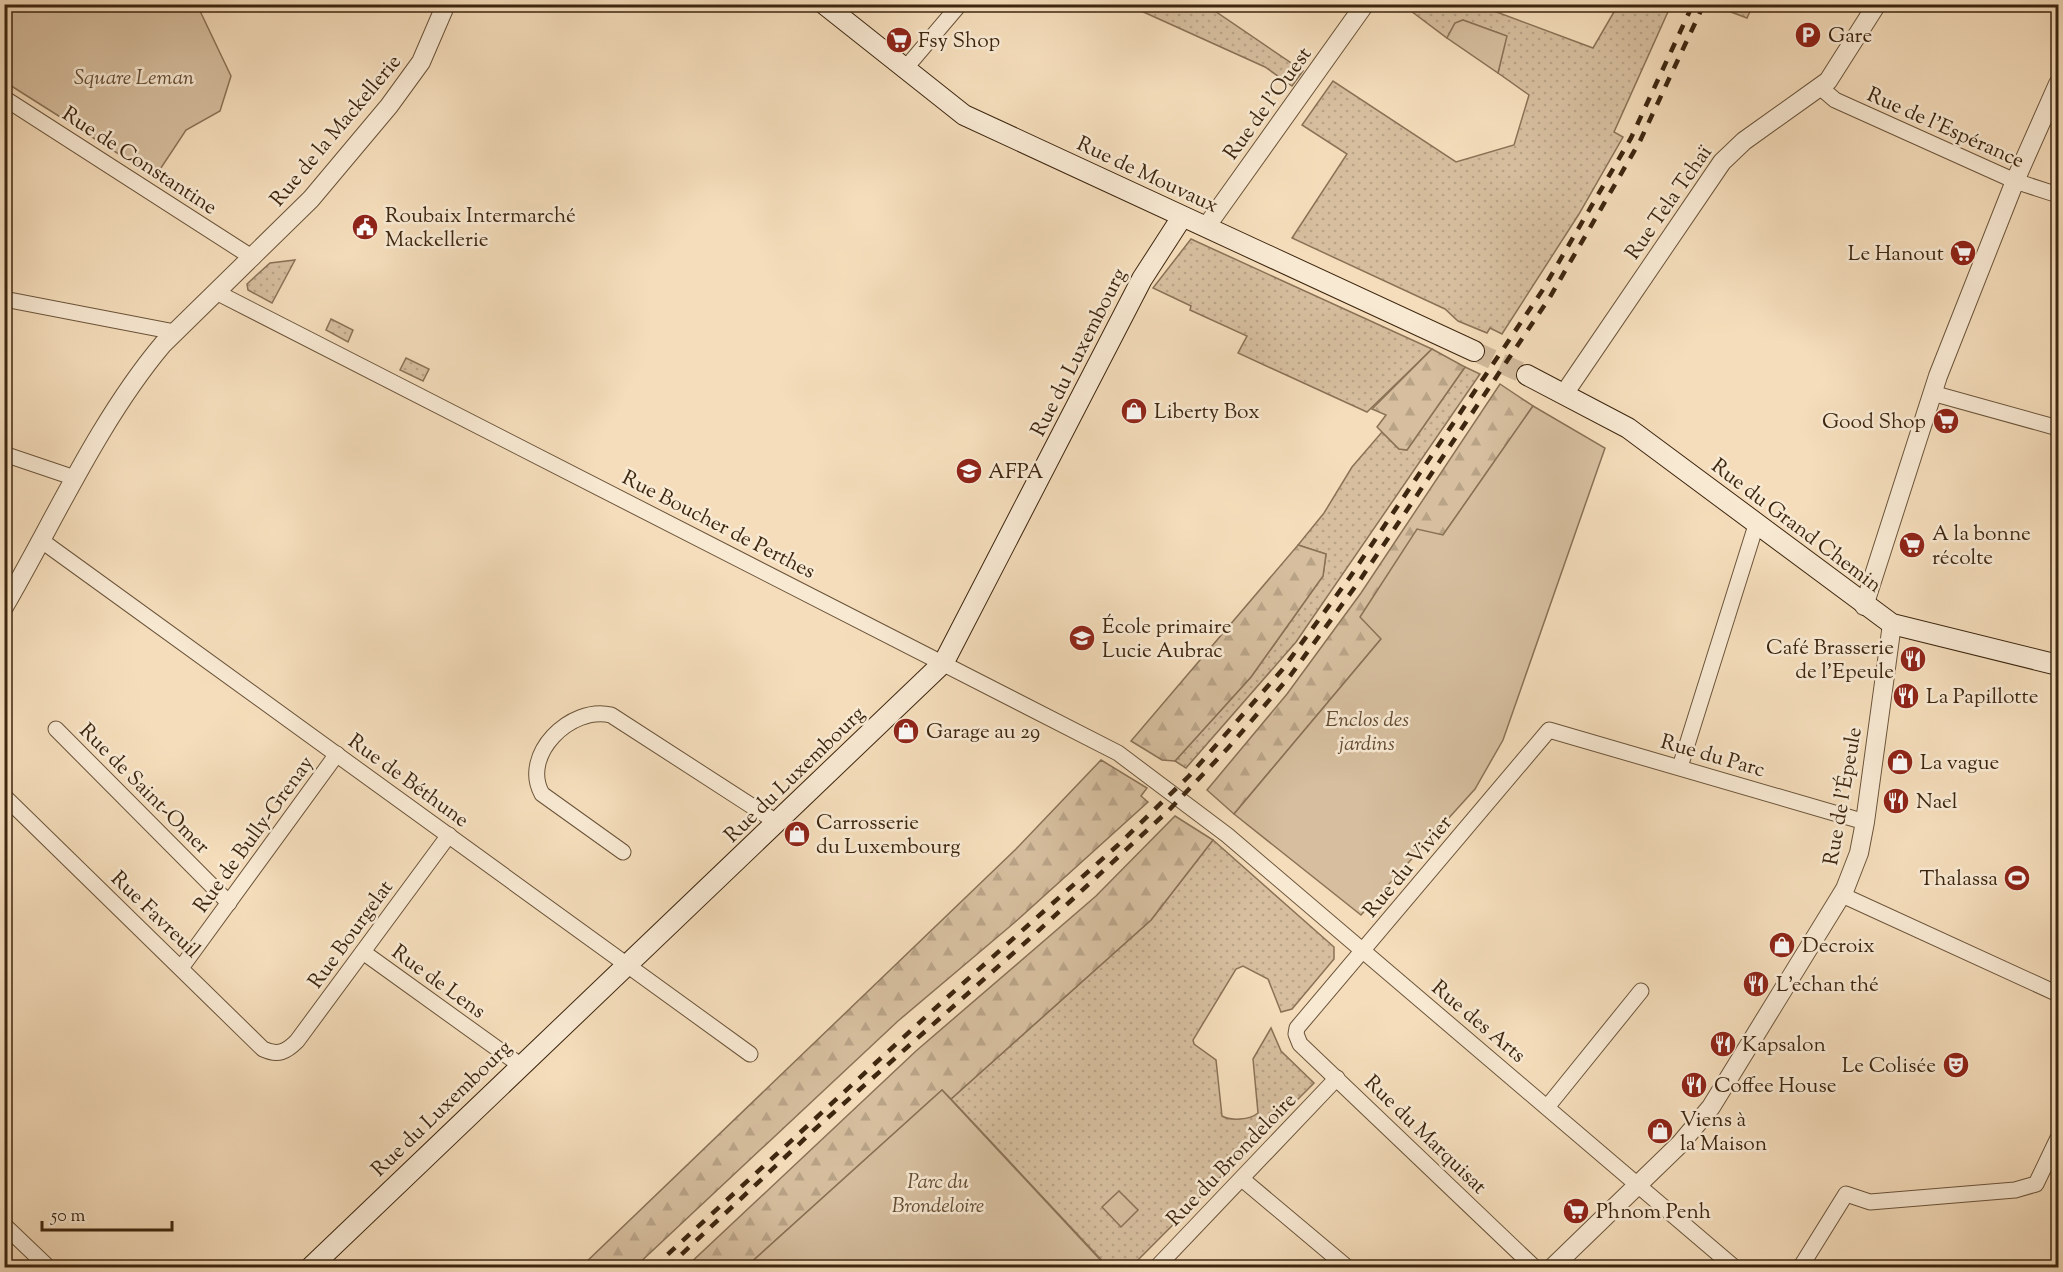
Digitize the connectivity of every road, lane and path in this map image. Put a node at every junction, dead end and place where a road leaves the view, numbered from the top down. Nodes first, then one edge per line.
1 (446, 4) edge
2 (824, 4) edge
3 (960, 4) edge
4 (1365, 4) edge
5 (1877, 4) edge
6 (904, 70) junction
7 (2058, 84) edge
8 (1821, 88) junction
9 (4, 98) edge
10 (2015, 182) junction
11 (2058, 195) edge
12 (1182, 217) junction
13 (1206, 227) junction
14 (253, 258) junction
15 (216, 292) junction
16 (4, 300) edge
17 (175, 332) junction
18 (1474, 351) tunnel mouth
19 (1527, 375) tunnel mouth
20 (1932, 393) junction
21 (1564, 394) junction
22 (2058, 428) edge
23 (4, 454) edge
24 (75, 478) junction
25 (1757, 522) junction
26 (42, 541) junction
27 (1864, 606) junction
28 (4, 607) edge
29 (1892, 624) junction
30 (944, 662) junction
31 (2058, 665) edge
32 (56, 729) dead end
33 (1549, 730) joint
34 (337, 754) junction
35 (1680, 767) junction
36 (4, 796) edge
37 (1194, 809) joint
38 (1865, 822) junction
39 (778, 823) junction
40 (449, 836) junction
41 (623, 852) dead end
42 (1842, 895) junction
43 (229, 903) junction
44 (1364, 951) junction
45 (363, 952) junction
46 (628, 964) junction
47 (181, 968) junction
48 (1641, 991) dead end
49 (2058, 994) edge
50 (1298, 1028) joint
51 (282, 1053) joint
52 (750, 1054) dead end
53 (520, 1065) junction
54 (1337, 1078) junction
55 (1548, 1106) junction
56 (2058, 1138) edge
57 (1242, 1179) junction
58 (1638, 1183) junction
59 (4, 1225) edge
60 (49, 1268) edge
61 (310, 1268) edge
62 (1156, 1268) edge
63 (1348, 1268) edge
64 (1535, 1268) edge
65 (1551, 1268) edge
66 (1735, 1268) edge
67 (1800, 1268) edge

1 - 14 street, Rue de la Mackellerie
2 - 6 main road, Rue de Mouvaux
3 - 6 street
4 - 13 street, Rue de l'Ouest
5 - 8 street, Rue Tela Tchaï
6 - 12 main road, Rue de Mouvaux
7 - 10 street
8 - 10 street, Rue de l'Espérance
8 - 21 street, Rue Tela Tchaï
9 - 14 street, Rue de Constantine
10 - 11 street, Rue de l'Espérance
10 - 20 street
12 - 13 main road, Rue de Mouvaux
12 - 30 main road, Rue du Luxembourg
13 - 18 main road, Rue de Mouvaux
14 - 15 street, Rue de la Mackellerie
15 - 17 street, Rue de la Mackellerie
15 - 30 street, Rue Boucher de Perthes
16 - 17 street
17 - 24 street, Rue de la Mackellerie
19 - 21 main road, Rue du Grand Chemin
20 - 22 street
20 - 27 street
21 - 25 main road, Rue du Grand Chemin
23 - 24 street
24 - 26 street, Rue de la Mackellerie
25 - 27 main road, Rue du Grand Chemin
25 - 35 street
26 - 28 street, Rue de la Mackellerie
26 - 34 street, Rue de Béthune
27 - 29 main road, Rue du Grand Chemin
29 - 31 main road, Rue du Grand Chemin
29 - 38 street, Rue de l'Épeule
30 - 37 street, Rue Boucher de Perthes
30 - 39 main road, Rue du Luxembourg
32 - 43 street, Rue de Saint-Omer
33 - 35 street, Rue du Parc
33 - 44 street, Rue du Vivier
34 - 40 street, Rue de Béthune
34 - 43 street, Rue de Bully-Grenay
35 - 38 street, Rue du Parc
36 - 47 street, Rue Favreuil
37 - 44 street, Rue des Arts
38 - 42 street, Rue de l'Épeule
39 - 41 street
39 - 46 main road, Rue du Luxembourg
40 - 45 street, Rue Bourgelat
40 - 46 street, Rue de Béthune
42 - 49 street
42 - 58 street, Rue de l'Épeule
43 - 47 street, Rue de Bully-Grenay
44 - 50 street, Rue du Vivier
44 - 55 street, Rue des Arts
45 - 51 street, Rue Bourgelat
45 - 53 street, Rue de Lens
46 - 52 street, Rue de Béthune
46 - 53 main road, Rue du Luxembourg
47 - 51 street, Rue Favreuil
48 - 55 street
50 - 54 street, Rue du Marquisat
53 - 61 main road, Rue du Luxembourg
54 - 57 street, Rue du Brondeloire
54 - 64 street, Rue du Marquisat
55 - 58 street, Rue des Arts
56 - 67 street
57 - 62 street, Rue du Brondeloire
57 - 63 street
58 - 65 street, Rue de l'Épeule
58 - 66 street, Rue des Arts
59 - 60 street

